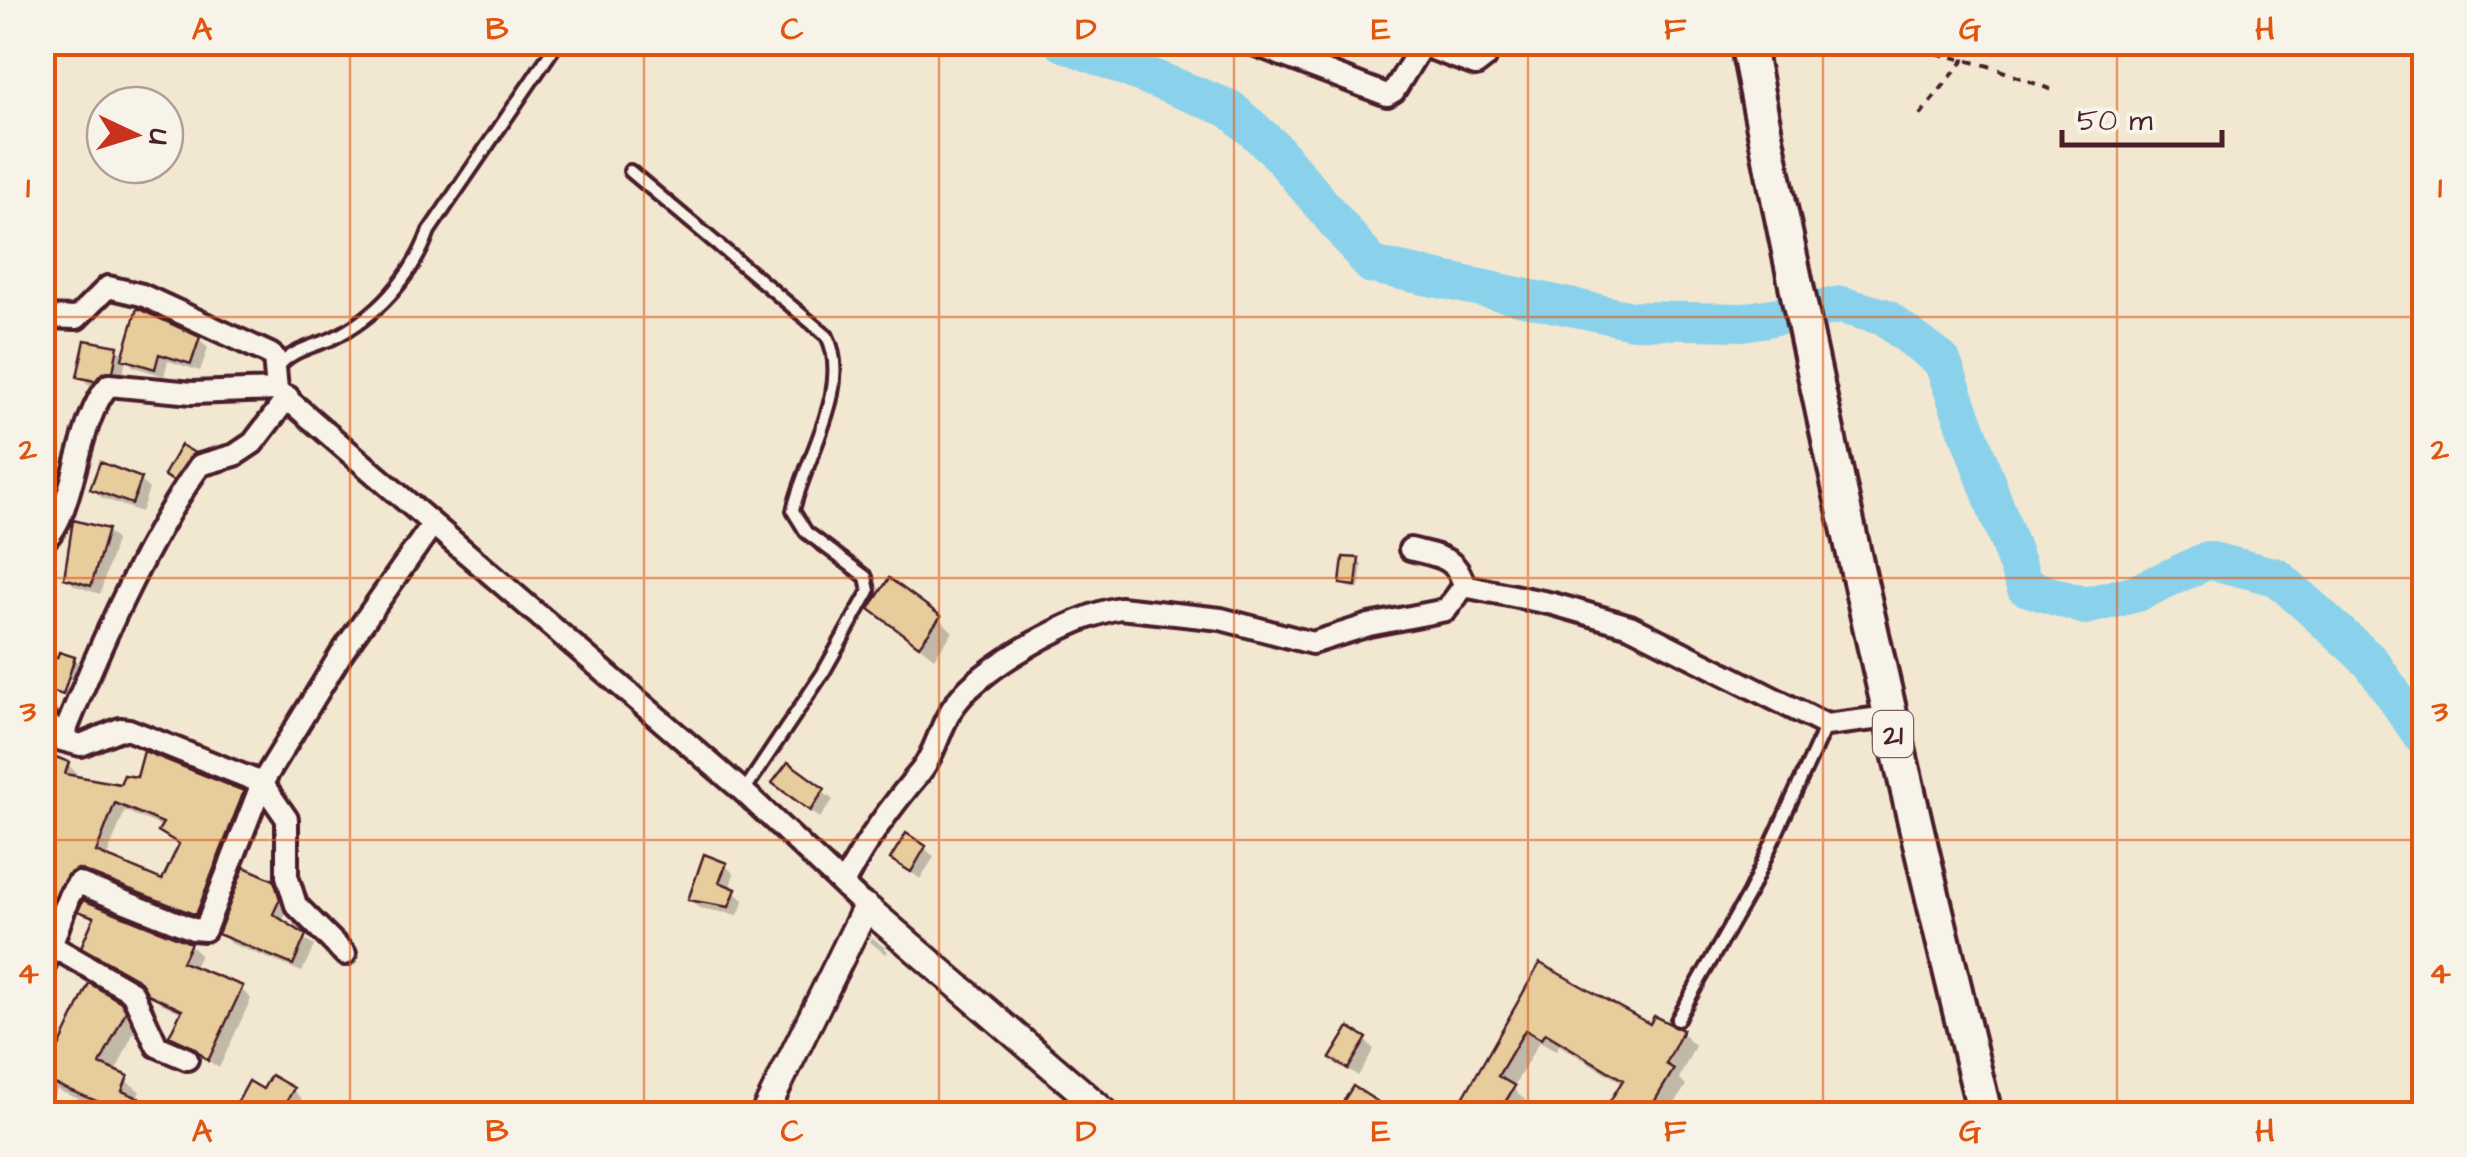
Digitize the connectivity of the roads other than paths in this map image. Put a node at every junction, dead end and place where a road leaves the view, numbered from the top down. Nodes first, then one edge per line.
1 (558, 42) edge
2 (1248, 42) edge
3 (1484, 42) edge
4 (1748, 42) edge
5 (630, 171) dead end
6 (42, 317) edge
7 (281, 386) junction
8 (432, 525) junction
9 (42, 542) edge
10 (1410, 549) dead end
11 (1464, 586) junction
12 (42, 716) edge
13 (1888, 718) junction
14 (1826, 725) junction
15 (62, 740) junction
16 (262, 783) junction
17 (744, 792) junction
18 (843, 884) junction
19 (866, 906) junction
20 (52, 946) junction
21 (346, 954) dead end
22 (42, 972) edge
23 (1678, 1020) dead end
24 (187, 1059) dead end
25 (1094, 1111) edge
26 (764, 1114) edge
27 (1985, 1114) edge

1 - 7 lane
2 - 3 street
4 - 13 highway, 21
5 - 17 lane
6 - 7 street
7 - 8 street
7 - 9 street
7 - 15 street
8 - 16 street
8 - 17 street
10 - 11 street
11 - 14 street
11 - 18 street
12 - 15 street
13 - 14 street
13 - 27 highway, 21
14 - 23 lane
15 - 16 street
16 - 20 street
16 - 21 street
17 - 18 street
18 - 19 street
19 - 25 street
19 - 26 street
20 - 22 street
20 - 24 street

